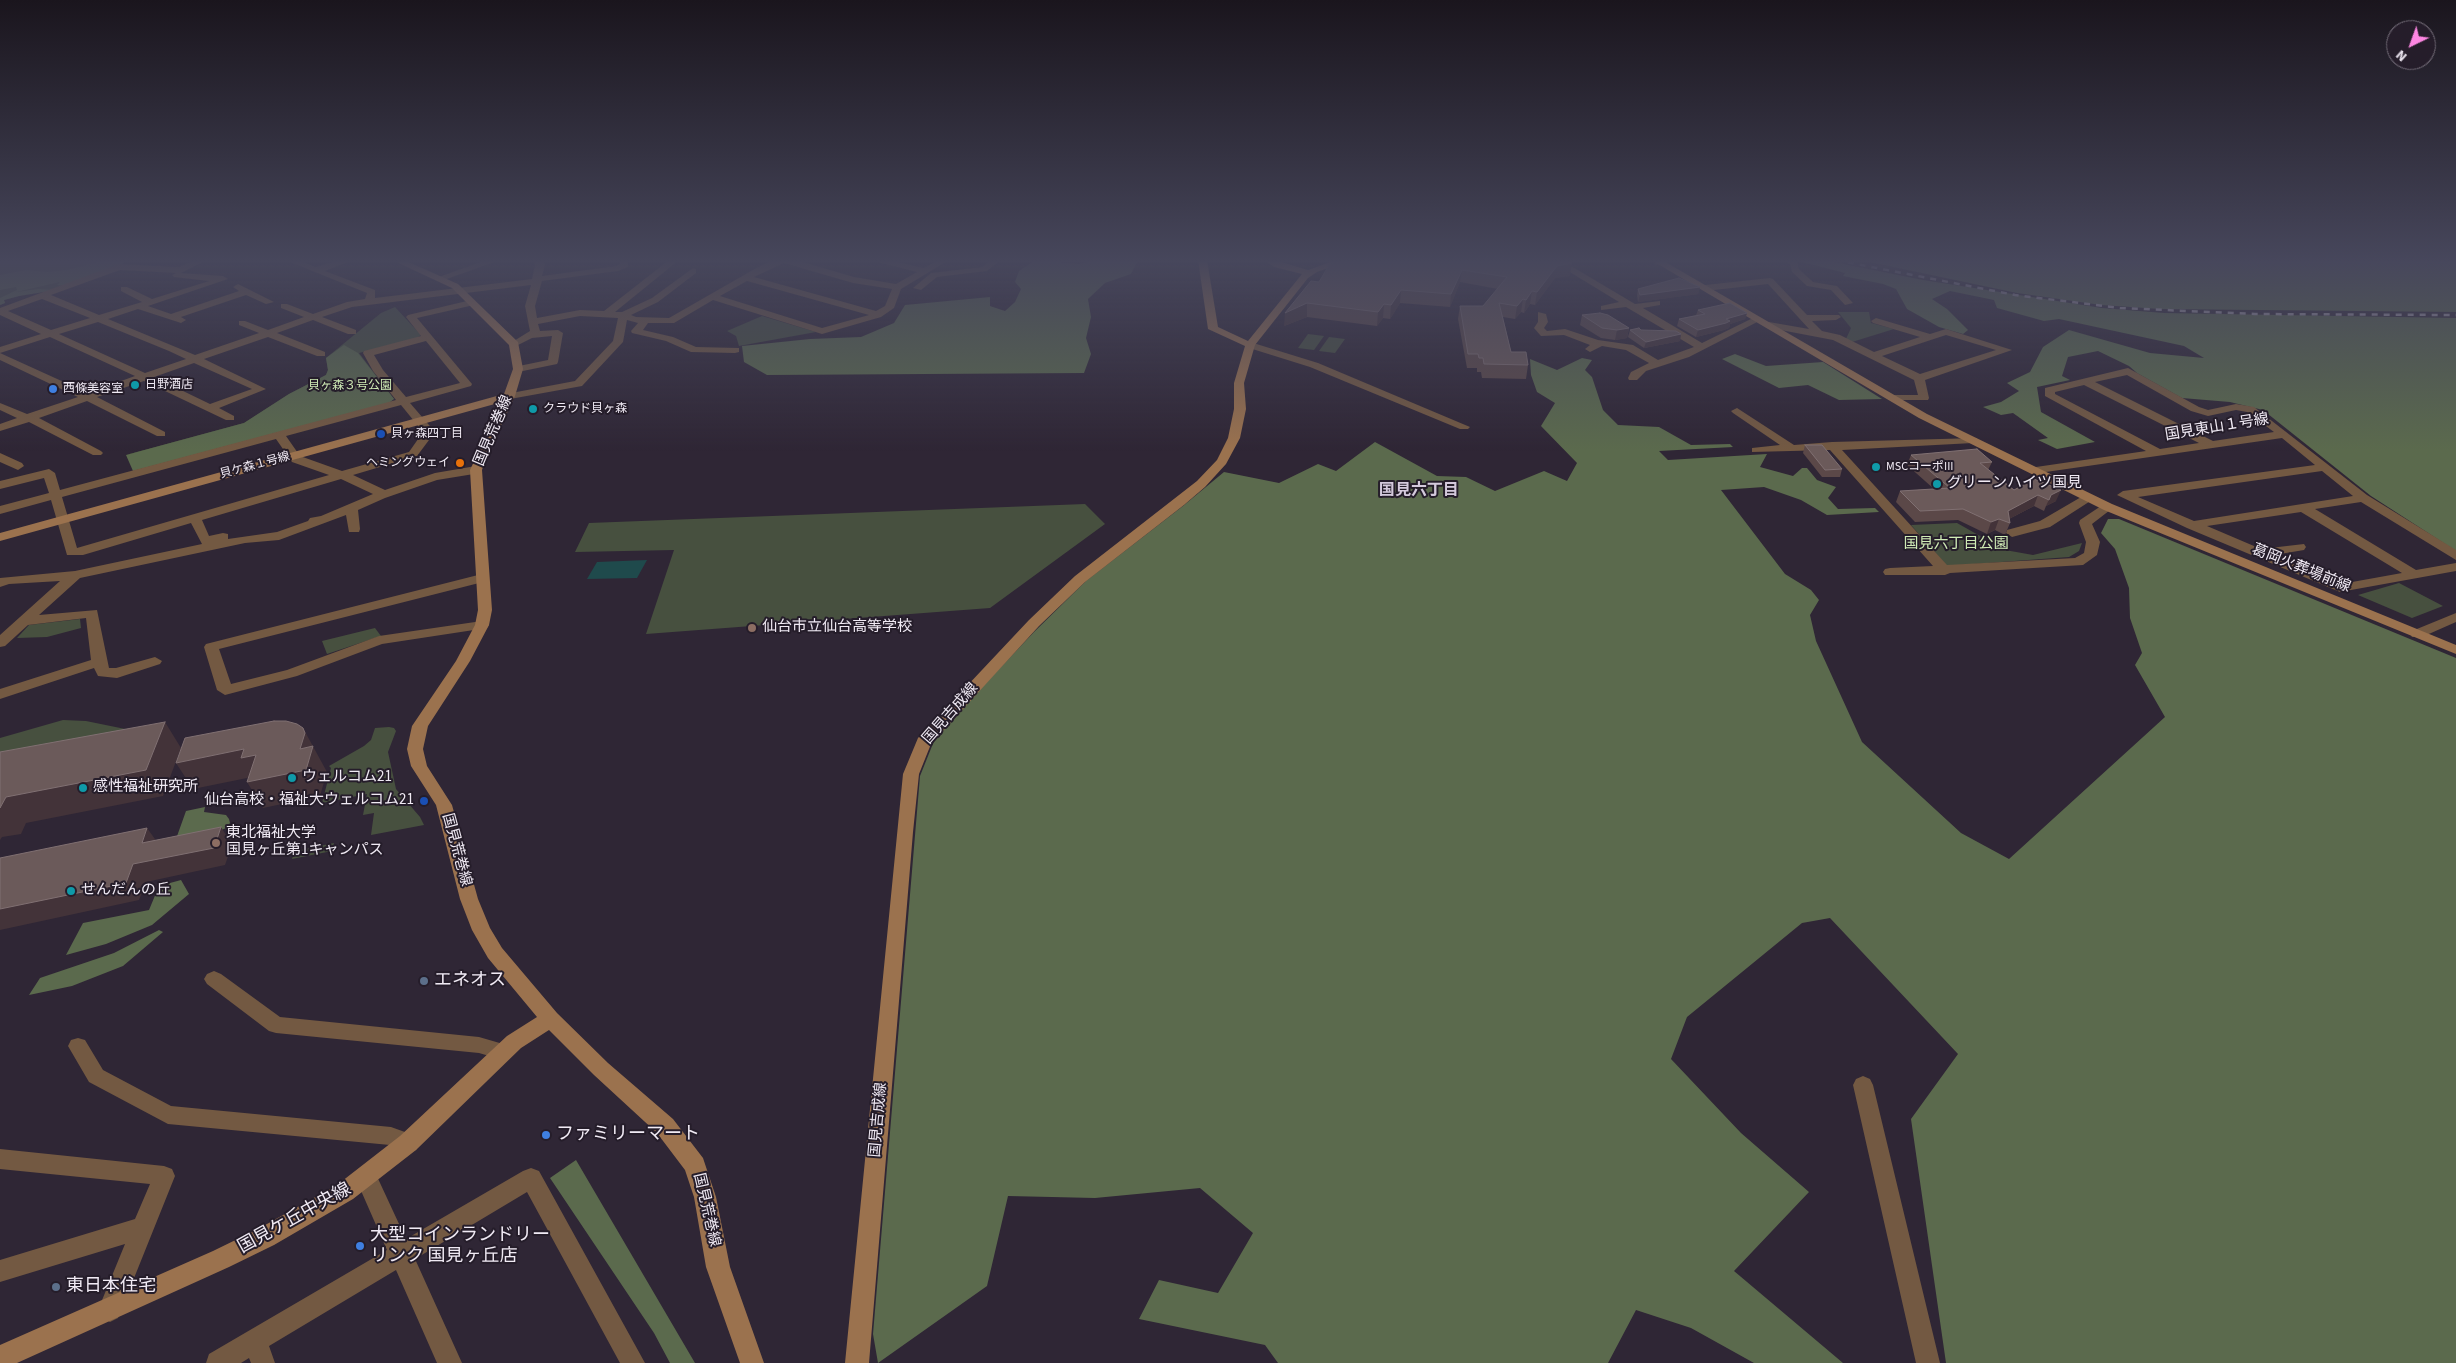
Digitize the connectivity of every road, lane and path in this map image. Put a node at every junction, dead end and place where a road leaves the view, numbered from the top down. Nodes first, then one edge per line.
1 (27, 324) edge
2 (81, 324) edge
3 (111, 324) edge
4 (244, 324) edge
5 (296, 324) edge
6 (328, 324) edge
7 (417, 324) edge
8 (493, 324) edge
9 (533, 324) edge
10 (621, 324) edge
11 (643, 324) edge
12 (798, 324) edge
13 (854, 324) edge
14 (1212, 324) edge
15 (1268, 324) edge
16 (1542, 324) edge
17 (1659, 324) edge
18 (1749, 324) edge
19 (1809, 324) edge
20 (1885, 324) edge
21 (1769, 325) joint
22 (352, 332) dead end
23 (268, 333) junction
24 (1660, 333) edge
25 (1675, 333) junction
26 (1818, 333) junction
27 (50, 334) junction
28 (531, 335) junction
29 (429, 337) junction
30 (1930, 337) junction
31 (514, 344) junction
32 (1250, 345) junction
33 (1702, 347) junction
34 (0, 350) edge
35 (735, 350) dead end
36 (320, 354) dead end
37 (1875, 355) junction
38 (0, 356) edge
39 (196, 359) junction
40 (1656, 364) junction
41 (518, 369) junction
42 (145, 377) junction
43 (1633, 378) dead end
44 (1919, 378) junction
45 (2085, 382) junction
46 (510, 396) junction
47 (88, 397) junction
48 (1892, 398) junction
49 (403, 401) junction
50 (0, 406) edge
51 (209, 408) junction
52 (1737, 411) dead end
53 (26, 418) junction
54 (230, 418) dead end
55 (420, 421) junction
56 (1464, 427) dead end
57 (0, 428) edge
58 (161, 434) dead end
59 (2284, 434) junction
60 (279, 435) junction
61 (1973, 440) junction
62 (1832, 445) junction
63 (1789, 446) junction
64 (2212, 446) junction
65 (1756, 450) dead end
66 (97, 453) dead end
67 (2159, 453) junction
68 (292, 456) junction
69 (0, 457) edge
70 (18, 466) dead end
71 (2325, 466) junction
72 (476, 470) junction
73 (2036, 471) junction
74 (342, 475) junction
75 (0, 485) edge
76 (55, 494) junction
77 (384, 494) junction
78 (2088, 497) junction
79 (2363, 498) junction
80 (2108, 507) junction
81 (2302, 507) junction
82 (351, 508) junction
83 (0, 510) edge
84 (195, 518) junction
85 (63, 519) junction
86 (324, 520) junction
87 (2192, 525) junction
88 (354, 528) dead end
89 (2012, 533) edge
90 (0, 537) edge
91 (2299, 547) dead end
92 (2262, 553) junction
93 (2456, 556) edge
94 (2456, 567) edge
95 (1945, 570) junction
96 (1890, 572) dead end
97 (2414, 574) junction
98 (75, 575) junction
99 (482, 578) junction
100 (0, 583) edge
101 (2456, 617) edge
102 (25, 620) junction
103 (482, 626) junction
104 (2417, 634) junction
105 (0, 643) edge
106 (2456, 650) edge
107 (155, 661) dead end
108 (99, 662) junction
109 (0, 694) edge
110 (214, 979) dead end
111 (550, 1019) junction
112 (78, 1046) dead end
113 (503, 1052) junction
114 (1862, 1085) dead end
115 (408, 1143) junction
116 (0, 1159) edge
117 (366, 1177) junction
118 (145, 1227) junction
119 (402, 1254) junction
120 (0, 1271) edge
121 (110, 1310) junction
122 (259, 1352) edge
123 (0, 1358) edge
124 (218, 1363) edge
125 (450, 1363) edge
126 (633, 1363) edge
127 (752, 1363) edge
128 (857, 1363) edge
129 (1928, 1363) edge

1 - 27 street
2 - 27 street
3 - 39 street
4 - 23 street
5 - 23 street
6 - 22 street
7 - 29 street
8 - 31 street
9 - 28 street
10 - 46 street
11 - 35 street
12 - 13 street
14 - 32 street
15 - 32 street
16 - 40 street
17 - 25 street
18 - 33 street
19 - 26 street
20 - 30 street
21 - 26 street
21 - 48 street, 葛岡火葬場前線
23 - 36 street
23 - 39 street
24 - 25 street
25 - 33 street
26 - 37 street
27 - 34 street
27 - 42 street
28 - 31 street
28 - 41 street
29 - 49 street
29 - 49 street
30 - 37 street
30 - 44 street
31 - 41 street, 国見荒巻線
32 - 56 street
32 - 128 street, 国見吉成線
33 - 40 street
37 - 44 street
38 - 47 street
39 - 42 street
39 - 51 street
40 - 43 street
41 - 46 street, 国見荒巻線
42 - 47 street
42 - 51 street
44 - 48 street
45 - 59 street
45 - 64 street
45 - 67 street
46 - 55 street, 貝ケ森１号線
46 - 72 street, 国見荒巻線
47 - 53 street
47 - 58 street
48 - 61 street, 葛岡火葬場前線
49 - 55 street
49 - 60 street
50 - 53 street
51 - 54 street
52 - 63 street
53 - 57 street
53 - 66 street
55 - 68 street, 貝ケ森１号線
55 - 74 street
59 - 64 street, 国見東山１号線
59 - 71 street, 国見東山１号線
60 - 68 street
60 - 76 street
61 - 62 street
61 - 73 street, 葛岡火葬場前線
62 - 63 street
62 - 95 street
63 - 65 street
64 - 67 street, 国見東山１号線
67 - 73 street, 国見東山１号線
68 - 74 street
68 - 85 street, 貝ケ森１号線
69 - 70 street
71 - 79 street, 国見東山１号線
71 - 87 street
72 - 77 street
72 - 99 street, 国見荒巻線
73 - 78 street, 葛岡火葬場前線
74 - 77 street
74 - 84 street
75 - 76 street
76 - 83 street
76 - 85 street
77 - 82 street
78 - 80 street, 葛岡火葬場前線
78 - 89 street
79 - 81 street
79 - 93 street, 国見東山１号線
80 - 95 street
80 - 104 street, 葛岡火葬場前線
81 - 87 street
81 - 97 street
82 - 86 street
82 - 88 street
84 - 85 street
84 - 86 street
85 - 90 street, 貝ケ森１号線
86 - 98 street
87 - 92 street
91 - 92 street
92 - 97 street
94 - 97 street
95 - 96 street
98 - 100 street
98 - 102 street
99 - 103 street, 国見荒巻線
99 - 103 street
101 - 104 street
102 - 105 street
102 - 108 street
103 - 111 street, 国見荒巻線
104 - 106 street, 葛岡火葬場前線
107 - 108 street
108 - 109 street
110 - 113 street
111 - 113 street, 国見ケ丘中央線
111 - 127 street, 国見荒巻線
112 - 115 street
113 - 115 street, 国見ケ丘中央線
114 - 129 street
115 - 117 street, 国見ケ丘中央線
116 - 118 street
117 - 119 street
117 - 121 street, 国見ケ丘中央線
118 - 120 street
118 - 121 street
119 - 122 street
119 - 125 street
119 - 126 street
121 - 123 street, 国見ケ丘中央線
122 - 124 street

